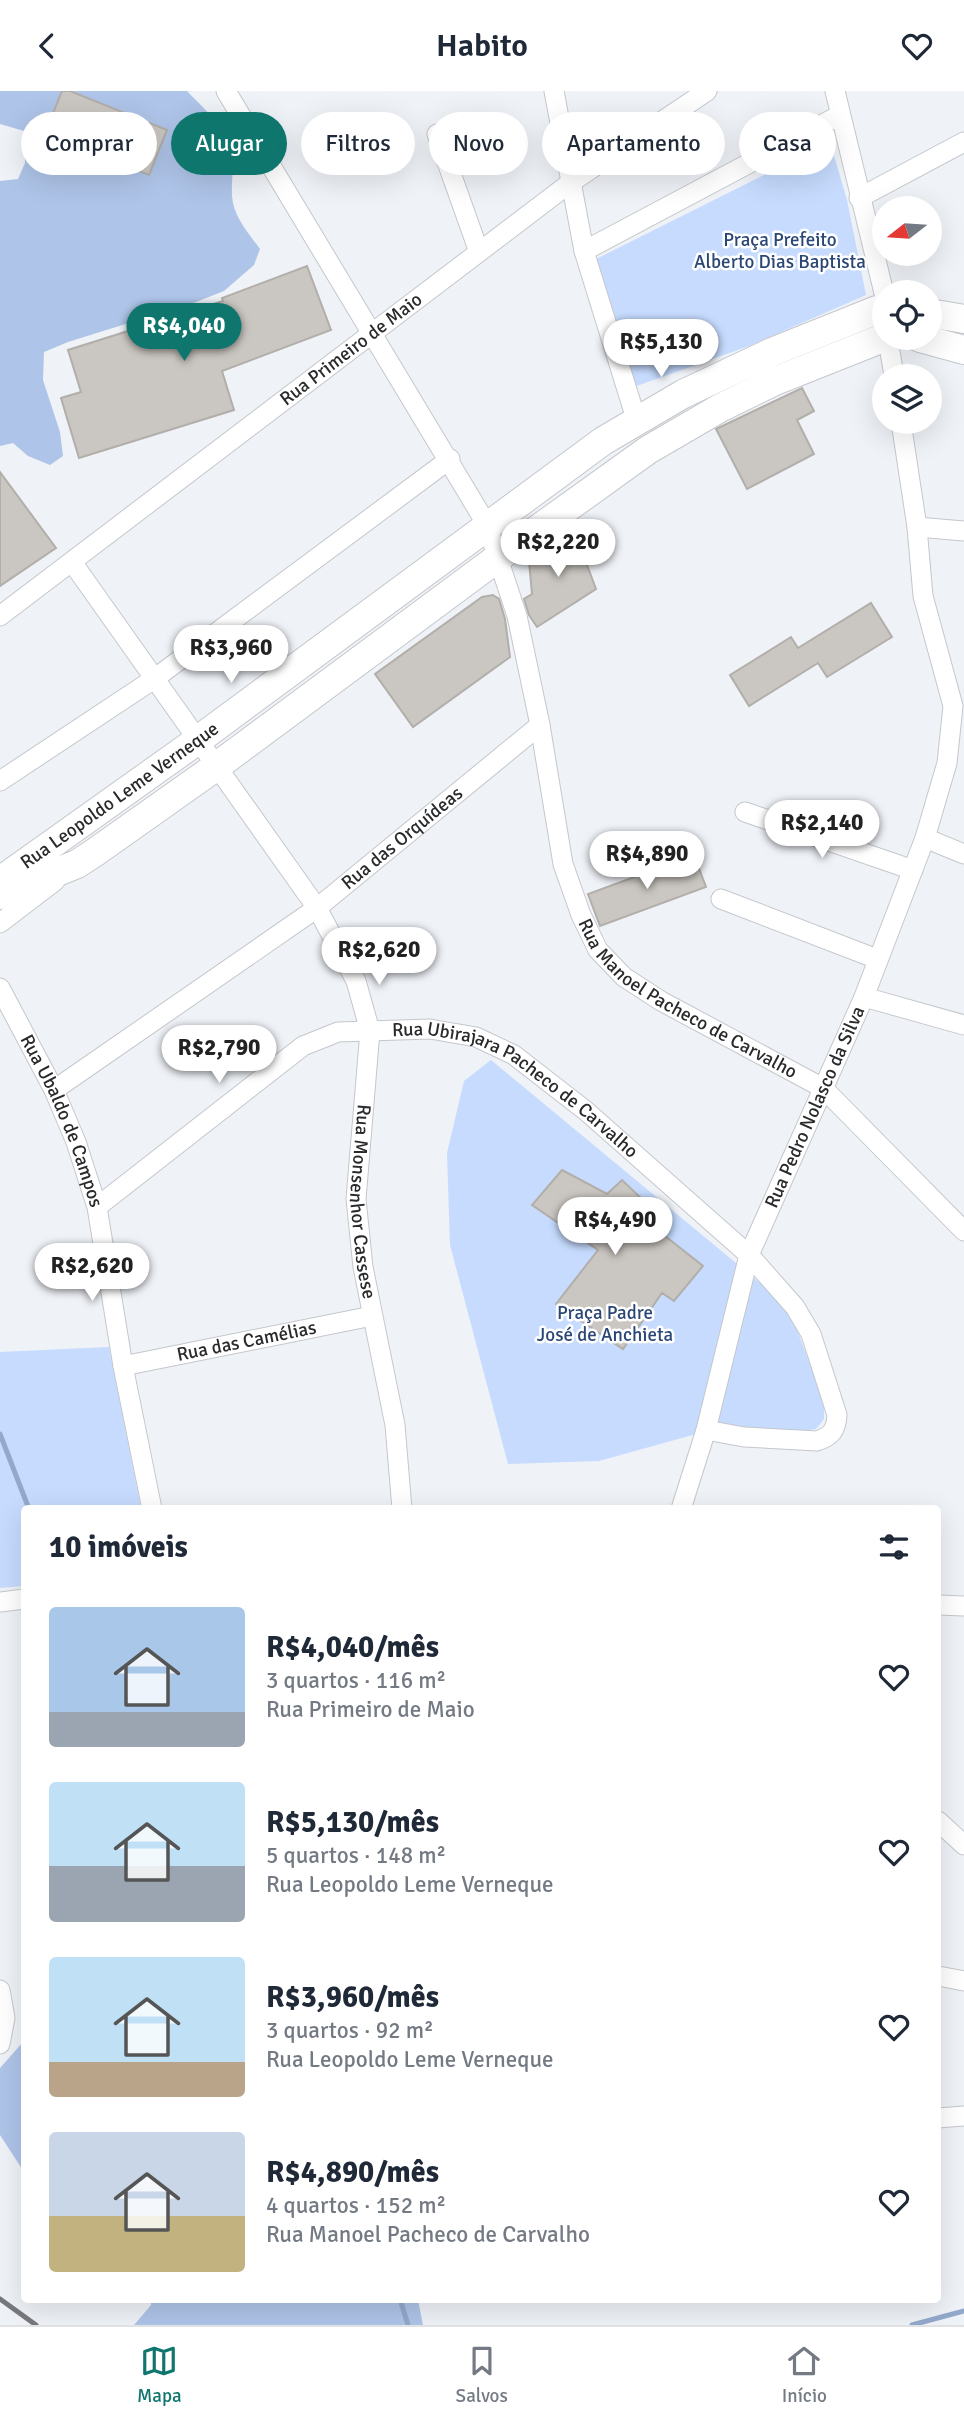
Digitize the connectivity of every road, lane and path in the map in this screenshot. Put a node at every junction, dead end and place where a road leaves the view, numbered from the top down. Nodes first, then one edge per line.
1 (226, 91) edge
2 (554, 91) edge
3 (707, 91) edge
4 (835, 91) edge
5 (840, 115) junction
6 (964, 142) edge
7 (452, 175) edge
8 (570, 183) junction
9 (859, 198) junction
10 (584, 251) junction
11 (479, 252) junction
12 (876, 280) edge
13 (872, 307) edge
14 (942, 315) edge
15 (963, 318) edge
16 (374, 334) junction
17 (872, 344) edge
18 (942, 344) edge
19 (964, 350) edge
20 (638, 422) junction
21 (903, 434) edge
22 (450, 459) junction
23 (487, 525) junction
24 (917, 527) junction
25 (964, 531) edge
26 (499, 557) junction
27 (72, 562) junction
28 (0, 617) edge
29 (154, 679) junction
30 (958, 704) edge
31 (540, 725) junction
32 (198, 740) junction
33 (217, 766) junction
34 (0, 781) edge
35 (745, 812) dead end
36 (925, 838) junction
37 (964, 854) edge
38 (78, 864) junction
39 (913, 870) junction
40 (0, 881) edge
41 (0, 895) edge
42 (721, 899) dead end
43 (317, 908) junction
44 (0, 923) edge
45 (877, 959) junction
46 (0, 988) edge
47 (864, 997) junction
48 (964, 1025) edge
49 (369, 1031) junction
50 (823, 1088) junction
51 (54, 1090) junction
52 (97, 1207) junction
53 (964, 1231) edge
54 (749, 1255) junction
55 (372, 1316) junction
56 (123, 1366) junction
57 (706, 1430) junction
58 (151, 1505) edge
59 (402, 1505) edge
60 (682, 1505) edge
61 (21, 1599) edge
62 (0, 1602) edge
63 (941, 1605) edge
64 (964, 1606) edge
65 (941, 1824) edge
66 (964, 1845) edge
67 (941, 1977) edge
68 (964, 1981) edge
69 (0, 1990) edge
70 (0, 2044) edge
71 (964, 2116) edge
72 (941, 2118) edge

1 - 16 street, Rua Manoel Pacheco de Carvalho
2 - 8 street
3 - 8 street, Rua Primeiro de Maio
4 - 5 street
5 - 9 street
5 - 10 street
6 - 9 street
7 - 11 street
8 - 10 street
8 - 11 street, Rua Primeiro de Maio
9 - 12 street
10 - 20 street
11 - 16 street, Rua Primeiro de Maio
13 - 20 main road, Rua Leopoldo Leme Verneque
14 - 15 main road
16 - 22 street, Rua Manoel Pacheco de Carvalho
16 - 27 street, Rua Primeiro de Maio
17 - 26 main road, Rua Leopoldo Leme Verneque
18 - 19 main road
20 - 23 main road, Rua Leopoldo Leme Verneque
21 - 24 street
22 - 23 street, Rua Manoel Pacheco de Carvalho
22 - 29 street
23 - 26 street, Rua Manoel Pacheco de Carvalho
23 - 32 main road, Rua Leopoldo Leme Verneque
24 - 25 street
24 - 30 street
26 - 31 street, Rua Manoel Pacheco de Carvalho
26 - 33 main road, Rua Leopoldo Leme Verneque
27 - 28 street, Rua Primeiro de Maio
27 - 29 street, Rua Monsenhor Cassese
29 - 32 street, Rua Monsenhor Cassese
29 - 34 street
30 - 36 street, Rua Pedro Nolasco da Silva
31 - 43 street, Rua das Orquídeas
31 - 50 street, Rua Manoel Pacheco de Carvalho
32 - 33 street, Rua Monsenhor Cassese
32 - 40 main road, Rua Leopoldo Leme Verneque
33 - 38 main road, Rua Leopoldo Leme Verneque
33 - 43 street, Rua Monsenhor Cassese
35 - 39 street
36 - 37 street
36 - 39 street, Rua Pedro Nolasco da Silva
38 - 41 main road, Rua Leopoldo Leme Verneque
38 - 44 street
39 - 45 street, Rua Pedro Nolasco da Silva
42 - 45 street
43 - 49 street, Rua Monsenhor Cassese
43 - 51 street, Rua das Orquídeas
45 - 47 street, Rua Pedro Nolasco da Silva
46 - 51 street, Rua Ubaldo de Campos
47 - 48 street
47 - 50 street, Rua Pedro Nolasco da Silva
49 - 52 street, Rua Ubirajara Pacheco de Carvalho
49 - 54 street, Rua Ubirajara Pacheco de Carvalho
49 - 55 street, Rua Monsenhor Cassese
50 - 53 street, Rua Manoel Pacheco de Carvalho
50 - 54 street, Rua Pedro Nolasco da Silva
51 - 52 street, Rua Ubaldo de Campos
52 - 56 street, Rua Ubaldo de Campos
54 - 57 street, Rua Pedro Nolasco da Silva
54 - 57 street, Rua Ubirajara Pacheco de Carvalho
55 - 56 street, Rua das Camélias
55 - 59 street, Rua Monsenhor Cassese
56 - 58 street, Rua Ubaldo de Campos
57 - 60 street, Rua Pedro Nolasco da Silva
61 - 62 street
63 - 64 street
65 - 66 street
67 - 68 street
69 - 70 street
71 - 72 street

